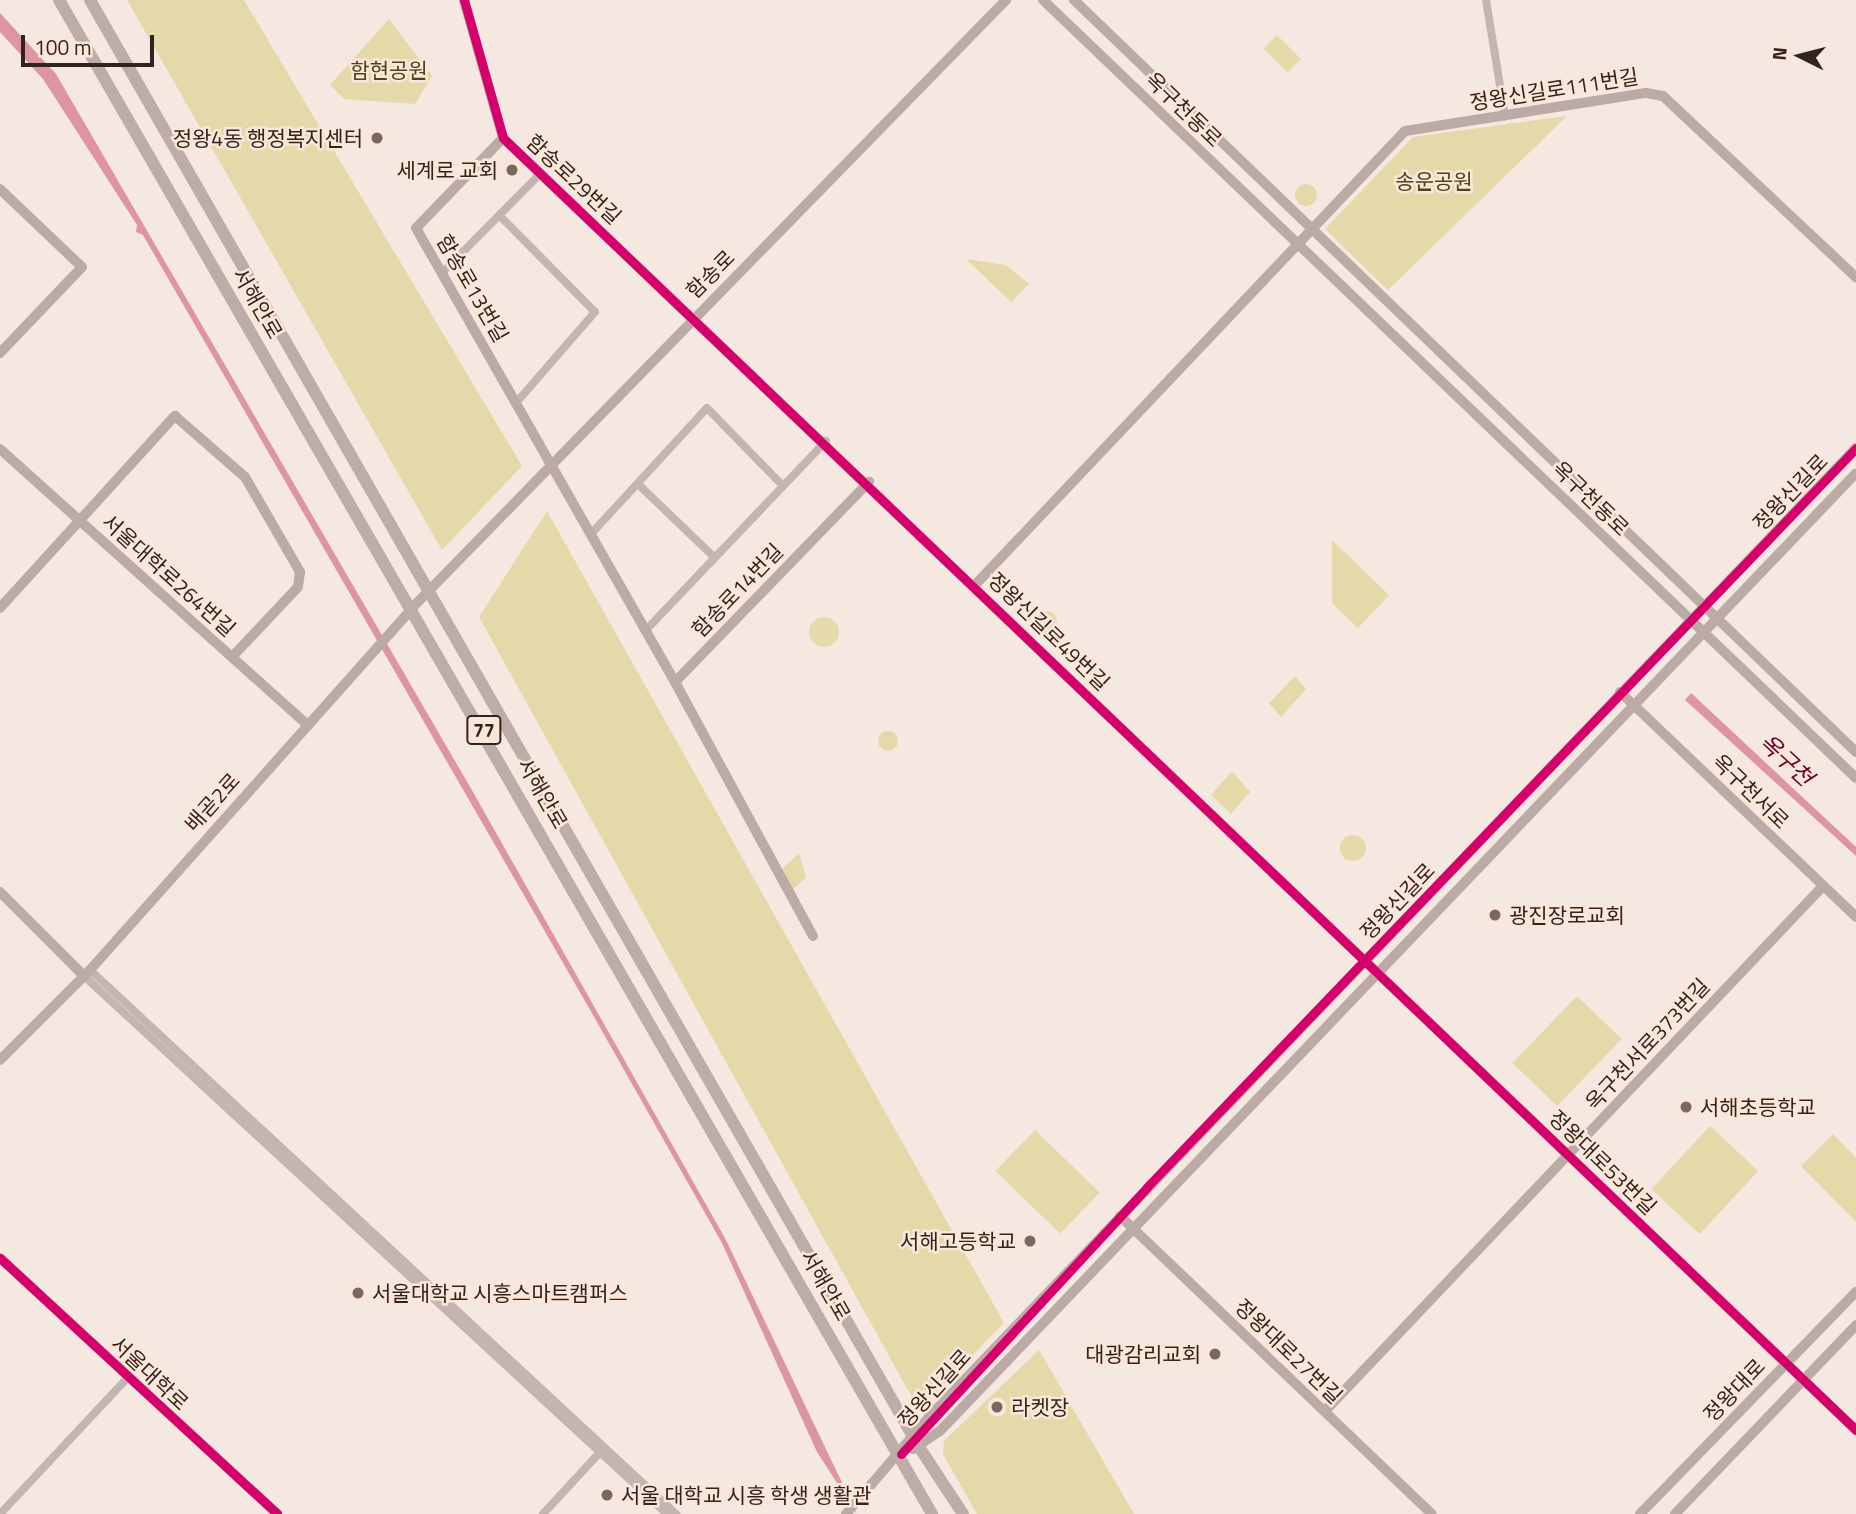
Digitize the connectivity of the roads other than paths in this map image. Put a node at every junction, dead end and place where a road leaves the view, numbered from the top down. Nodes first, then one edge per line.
1 (59, 0) edge
2 (90, 0) edge
3 (464, 0) edge
4 (1006, 0) edge
5 (1044, 0) edge
6 (1074, 0) edge
7 (1486, 0) edge
8 (1505, 116) junction
9 (503, 138) junction
10 (541, 173) junction
11 (0, 189) edge
12 (499, 215) junction
13 (1312, 230) junction
14 (1298, 245) junction
15 (442, 274) junction
16 (1856, 277) edge
17 (695, 316) junction
18 (0, 353) edge
19 (516, 403) junction
20 (826, 441) junction
21 (1856, 448) edge
22 (0, 449) edge
23 (552, 466) junction
24 (1856, 473) edge
25 (869, 482) junction
26 (640, 486) junction
27 (783, 486) junction
28 (80, 521) junction
29 (591, 534) junction
30 (714, 557) junction
31 (975, 585) junction
32 (430, 589) junction
33 (412, 607) junction
34 (0, 608) edge
35 (1706, 608) junction
36 (1717, 619) junction
37 (1693, 622) junction
38 (646, 630) junction
39 (1704, 632) junction
40 (232, 657) junction
41 (675, 681) junction
42 (1620, 692) junction
43 (1634, 704) junction
44 (308, 725) junction
45 (1856, 752) edge
46 (1856, 778) edge
47 (1823, 886) junction
48 (0, 892) edge
49 (1856, 917) edge
50 (813, 936) dead end
51 (1366, 959) junction
52 (87, 973) junction
53 (1377, 973) junction
54 (0, 1060) edge
55 (1569, 1154) junction
56 (1120, 1216) junction
57 (1132, 1228) junction
58 (0, 1258) edge
59 (1856, 1292) edge
60 (1856, 1325) edge
61 (1787, 1363) junction
62 (128, 1377) junction
63 (1803, 1379) junction
64 (1325, 1412) junction
65 (1856, 1430) edge
66 (914, 1434) junction
67 (604, 1449) junction
68 (921, 1450) junction
69 (903, 1459) junction
70 (0, 1514) edge
71 (276, 1514) edge
72 (543, 1514) edge
73 (667, 1514) edge
74 (676, 1514) edge
75 (846, 1514) edge
76 (932, 1514) edge
77 (940, 1514) edge
78 (954, 1514) edge
79 (963, 1514) edge
80 (1432, 1514) edge
81 (1640, 1514) edge
82 (1675, 1514) edge

1 - 33 main road, 서해안로 / 77
2 - 32 main road, 서해안로 / 77
3 - 9 street, 함송로29번길
4 - 17 street, 함송로
5 - 14 street, 옥구천동로
6 - 13 street, 옥구천동로
7 - 8 street
8 - 13 street, 정왕신길로111번길
8 - 16 street, 정왕신길로111번길
9 - 10 street, 함송로29번길
9 - 15 street, 함송로13번길
10 - 12 street
10 - 17 street, 함송로29번길
11 - 18 street
12 - 15 street
12 - 19 street
13 - 14 street
13 - 35 street, 옥구천동로
14 - 31 street
14 - 37 street, 옥구천동로
15 - 19 street, 함송로13번길
17 - 20 street, 정왕신길로49번길
17 - 23 street, 함송로
19 - 23 street, 함송로13번길
20 - 25 street, 정왕신길로49번길
20 - 27 street, 함송로14번길
21 - 35 street, 정왕신길로
22 - 28 street, 서울대학로264번길
23 - 29 street
23 - 32 street, 함송로
24 - 36 street, 정왕신길로
25 - 31 street, 정왕신길로49번길
25 - 41 street, 함송로14번길
26 - 27 street
26 - 29 street
26 - 30 street
27 - 30 street, 함송로14번길
28 - 34 street, 서울대학로264번길
28 - 40 street, 서울대학로264번길
28 - 40 street, 서울대학로264번길
29 - 38 street
30 - 38 street, 함송로14번길
31 - 51 street, 정왕신길로49번길
32 - 33 street, 함송로
32 - 66 main road, 서해안로 / 77
33 - 44 street, 배곧2로
33 - 69 main road, 서해안로 / 77
35 - 36 street, 옥구천동로
35 - 37 street, 정왕신길로
36 - 39 street, 정왕신길로
36 - 45 street, 옥구천동로
37 - 39 street, 옥구천동로
37 - 42 street, 정왕신길로
38 - 41 street
39 - 43 street, 정왕신길로
39 - 46 street, 옥구천동로
40 - 44 street, 서울대학로264번길
41 - 50 street
42 - 43 street, 옥구천서로
42 - 51 street, 정왕신길로
43 - 47 street, 옥구천서로
43 - 53 street, 정왕신길로
44 - 52 street, 배곧2로
47 - 49 street, 옥구천서로
47 - 55 street, 옥구천서로373번길
48 - 52 street
51 - 53 street, 정왕신길로49번길
51 - 56 street, 정왕신길로
52 - 54 street, 배곧2로
52 - 67 street
53 - 55 street, 정왕대로53번길
53 - 57 street, 정왕신길로
55 - 61 street, 정왕대로53번길
55 - 64 street, 옥구천서로373번길
56 - 57 street, 정왕대로27번길
56 - 66 street, 정왕신길로
57 - 64 street, 정왕대로27번길
57 - 68 street, 정왕신길로
58 - 62 street, 서울대학로
59 - 61 street, 정왕대로
60 - 63 street, 정왕대로
61 - 63 street, 정왕대로53번길
61 - 81 street, 정왕대로
62 - 70 street
62 - 71 street, 서울대학로
63 - 65 street, 정왕대로53번길
63 - 82 street, 정왕대로
64 - 80 street, 정왕대로27번길
66 - 68 main road, 서해안로 / 77
66 - 69 street, 정왕신길로
67 - 72 street
67 - 73 street
67 - 74 street
68 - 69 street, 정왕신길로
68 - 78 main road, 서해안로 / 77
68 - 79 main road, 서해안로
69 - 75 street
69 - 76 main road, 서해안로
69 - 77 main road, 서해안로 / 77

